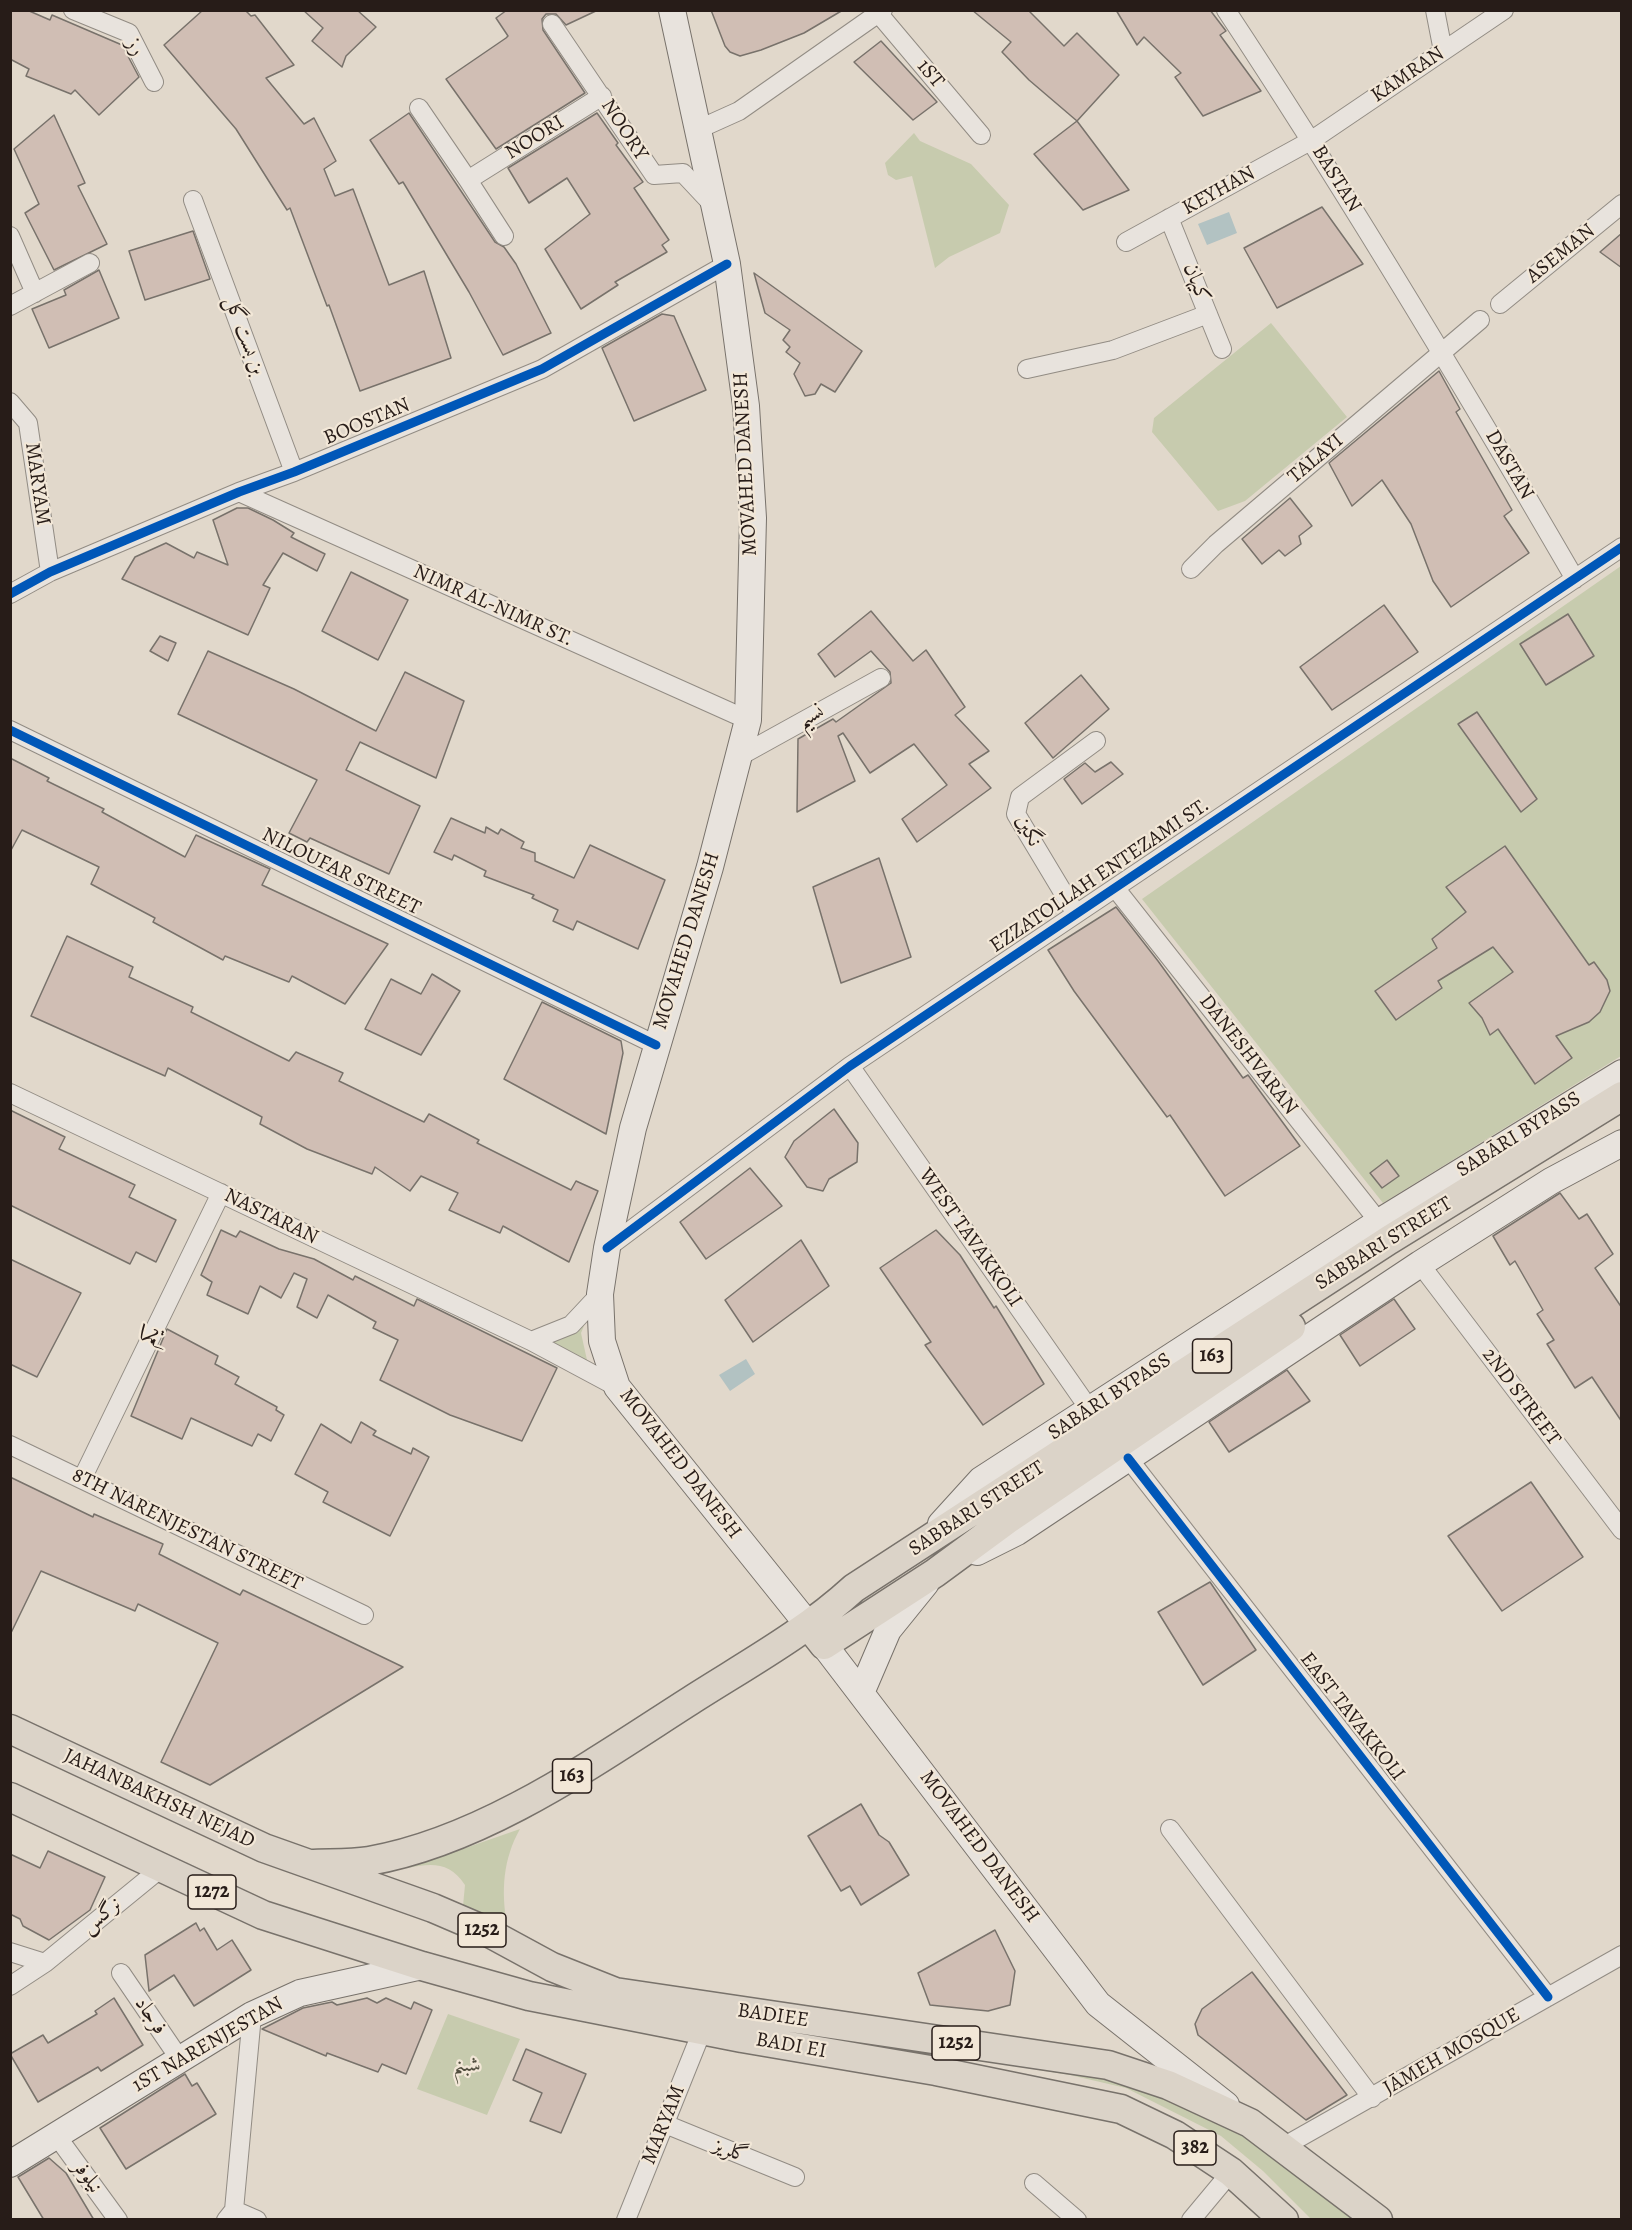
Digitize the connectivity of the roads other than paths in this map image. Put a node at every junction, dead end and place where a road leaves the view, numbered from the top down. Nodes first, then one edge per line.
1 (73, 10) edge
2 (672, 10) edge
3 (1227, 10) edge
4 (1435, 10) edge
5 (1504, 10) edge
6 (881, 12) edge
7 (552, 24) dead end
8 (1443, 51) junction
9 (153, 82) dead end
10 (602, 96) junction
11 (419, 108) dead end
12 (699, 129) junction
13 (981, 135) dead end
14 (1312, 140) junction
15 (468, 180) junction
16 (193, 200) dead end
17 (1622, 204) edge
18 (715, 207) junction
19 (1169, 218) junction
20 (10, 236) edge
21 (504, 236) dead end
22 (1126, 242) dead end
23 (90, 263) dead end
24 (727, 264) junction
25 (35, 293) junction
26 (1500, 304) dead end
27 (10, 306) edge
28 (1208, 314) junction
29 (1480, 320) dead end
30 (1222, 349) dead end
31 (1442, 351) junction
32 (1027, 369) dead end
33 (10, 402) edge
34 (294, 472) junction
35 (238, 492) junction
36 (1622, 547) edge
37 (1191, 569) dead end
38 (50, 572) junction
39 (1575, 579) junction
40 (10, 594) edge
41 (881, 678) dead end
42 (748, 720) junction
43 (10, 730) edge
44 (1096, 741) dead end
45 (740, 756) junction
46 (1116, 889) junction
47 (1076, 914) junction
48 (656, 1045) junction
49 (850, 1066) junction
50 (1622, 1073) edge
51 (10, 1093) edge
52 (1622, 1096) edge
53 (1622, 1118) edge
54 (1622, 1143) edge
55 (221, 1193) junction
56 (1379, 1222) junction
57 (607, 1248) junction
58 (1420, 1264) junction
59 (600, 1294) junction
60 (531, 1341) junction
61 (618, 1387) junction
62 (1090, 1410) junction
63 (10, 1445) edge
64 (1128, 1458) junction
65 (82, 1479) junction
66 (1622, 1530) edge
67 (918, 1548) junction
68 (935, 1573) junction
69 (364, 1615) dead end
70 (817, 1635) junction
71 (861, 1693) junction
72 (10, 1730) edge
73 (10, 1797) edge
74 (1170, 1829) dead end
75 (310, 1864) junction
76 (160, 1869) junction
77 (10, 1952) edge
78 (1622, 1955) edge
79 (45, 1963) junction
80 (422, 1966) junction
81 (121, 1973) dead end
82 (10, 1986) edge
83 (1548, 1997) junction
84 (252, 2015) junction
85 (702, 2031) junction
86 (178, 2058) junction
87 (1372, 2097) junction
88 (1092, 2101) joint
89 (1250, 2123) junction
90 (665, 2124) junction
91 (56, 2135) junction
92 (1281, 2148) junction
93 (10, 2164) edge
94 (1231, 2172) junction
95 (795, 2177) dead end
96 (1034, 2184) dead end
97 (230, 2215) edge
98 (1370, 2216) edge
99 (118, 2220) edge
100 (257, 2220) edge
101 (626, 2220) edge
102 (1077, 2220) edge
103 (1191, 2220) edge
104 (1284, 2220) edge

1 - 9 street, رز
2 - 12 main road, MOVAHED DANESH / 382
3 - 14 street, BASTAN
4 - 8 street
5 - 8 street, KAMRAN
6 - 12 street
6 - 13 street, 1ST
7 - 10 street, NOORY
8 - 14 street, KAMRAN
10 - 15 street, NOORI
10 - 18 street, NOORY
11 - 15 street
12 - 18 main road, MOVAHED DANESH / 382
14 - 19 street, KEYHAN
14 - 31 street, BASTAN
15 - 21 street
16 - 34 street, بن بست گل
17 - 26 street, ASEMAN
18 - 24 main road, MOVAHED DANESH / 382
19 - 22 street, KEYHAN
19 - 28 street, کیهان
20 - 25 street
23 - 25 street
24 - 34 street, BOOSTAN
24 - 42 main road, MOVAHED DANESH / 382
25 - 27 street
28 - 30 street, کیهان
28 - 32 street
29 - 31 street
31 - 37 street, TALAYI
31 - 39 street, DASTAN
33 - 38 street, MARYAM
34 - 35 street, BOOSTAN
35 - 38 street, BOOSTAN
35 - 42 street, NIMR AL-NIMR ST.
36 - 39 street, EZZATOLLAH ENTEZAMI ST.
38 - 40 street, BOOSTAN
39 - 46 street, EZZATOLLAH ENTEZAMI ST.
41 - 45 street, نسیم
42 - 45 main road, MOVAHED DANESH / 382
43 - 48 street, NILOUFAR STREET
44 - 47 street, نگین
45 - 48 main road, MOVAHED DANESH / 382
46 - 47 street, EZZATOLLAH ENTEZAMI ST.
46 - 56 street, DANESHVARAN
47 - 49 street, EZZATOLLAH ENTEZAMI ST.
48 - 57 main road, MOVAHED DANESH / 382
49 - 57 street, EZZATOLLAH ENTEZAMI ST.
49 - 62 street, WEST TAVAKKOLI
50 - 56 main road, SABĀRI BYPASS
51 - 55 street, NASTARAN
52 - 67 main road, SABBARI STREET / 163
53 - 68 main road, SABBARI STREET / 163
54 - 58 main road
55 - 60 street, NASTARAN
55 - 65 street, یکم
56 - 62 main road, SABĀRI BYPASS
57 - 59 main road, MOVAHED DANESH / 382
58 - 64 main road
58 - 66 street, 2ND STREET
59 - 60 street
59 - 61 main road, MOVAHED DANESH / 382
60 - 61 street, NASTARAN
61 - 70 main road, MOVAHED DANESH / 382
62 - 67 main road, SABĀRI BYPASS
63 - 65 street, 8TH NARENJESTAN STREET
64 - 68 main road
64 - 83 street, EAST TAVAKKOLI
65 - 69 street, 8TH NARENJESTAN STREET
67 - 70 main road, SABBARI STREET / 163
68 - 70 main road, SABBARI STREET / 163
68 - 71 main road
70 - 71 main road, MOVAHED DANESH / 382
70 - 75 main road, SABBARI STREET / 163
71 - 89 main road, MOVAHED DANESH / 382
72 - 75 main road, JAHANBAKHSH NEJAD
73 - 76 main road, 1272
74 - 87 street
75 - 89 main road, BADIEE / 1252
76 - 79 street, نرگس
76 - 80 main road, 1272
77 - 79 street
78 - 83 street, JĀMEH MOSQUE
79 - 82 street, نرگس
80 - 84 main road, 1ST NARENJESTAN
80 - 85 main road, BADI EI / 1252
81 - 86 street, فرجاد
83 - 87 street, JĀMEH MOSQUE
84 - 86 main road, 1ST NARENJESTAN
84 - 97 street
85 - 88 main road, BADI EI / 1252
85 - 90 street, MARYAM
86 - 91 main road, 1ST NARENJESTAN
87 - 92 street, JĀMEH MOSQUE
88 - 94 main road, 382
89 - 92 main road, MOVAHED DANESH / 382
90 - 95 street, گلریز
90 - 101 street, MARYAM
91 - 93 main road, 1ST NARENJESTAN
91 - 99 street, نیلوفر
92 - 98 main road, MOVAHED DANESH / 382
94 - 103 street
94 - 104 main road, 382
96 - 102 street
97 - 100 street

